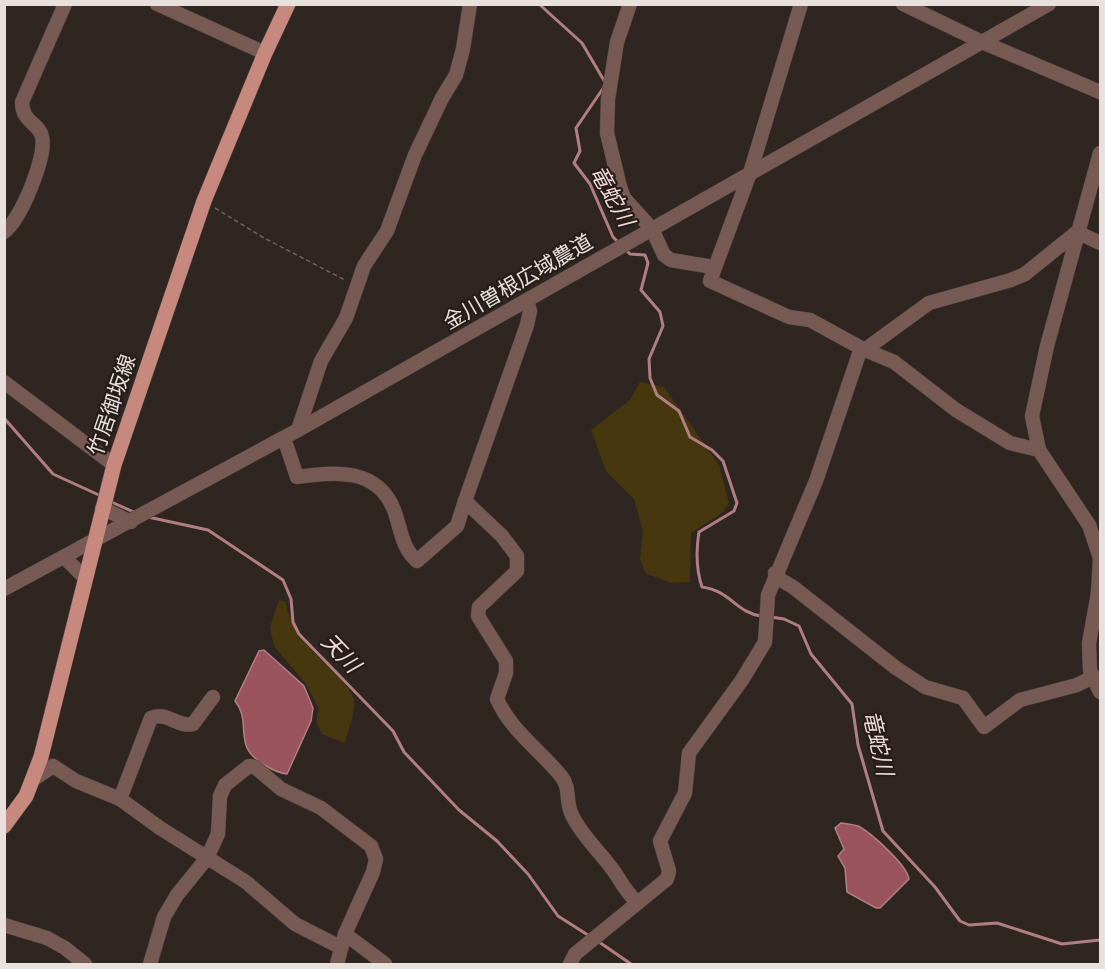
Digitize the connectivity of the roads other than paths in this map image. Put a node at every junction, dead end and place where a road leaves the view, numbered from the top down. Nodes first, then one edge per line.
1 (65, 4) edge
2 (157, 4) edge
3 (288, 4) edge
4 (470, 4) edge
5 (630, 4) edge
6 (801, 4) edge
7 (903, 4) edge
8 (1049, 4) edge
9 (982, 42) junction
10 (265, 53) junction
11 (1101, 92) edge
12 (1101, 153) edge
13 (750, 173) junction
14 (652, 229) junction
15 (4, 232) edge
16 (1077, 232) junction
17 (1101, 243) edge
18 (713, 267) junction
19 (527, 301) junction
20 (863, 349) junction
21 (4, 382) edge
22 (298, 430) junction
23 (284, 438) junction
24 (1039, 450) junction
25 (114, 465) junction
26 (104, 500) junction
27 (465, 501) junction
28 (134, 520) junction
29 (1096, 533) edge
30 (94, 541) junction
31 (64, 557) junction
32 (775, 573) junction
33 (85, 578) junction
34 (4, 589) edge
35 (1093, 677) junction
36 (1101, 692) edge
37 (213, 698) dead end
38 (34, 779) junction
39 (120, 799) junction
40 (4, 826) edge
41 (207, 858) junction
42 (637, 902) junction
43 (4, 925) edge
44 (343, 941) junction
45 (85, 964) edge
46 (150, 964) edge
47 (337, 964) edge
48 (385, 964) edge
49 (570, 964) edge

1 - 15 street
2 - 10 street
3 - 10 main road, 竹居御坂線
4 - 22 street
5 - 14 street
6 - 13 street
7 - 9 street
8 - 9 street, 金川曽根広域農道
9 - 11 street
9 - 13 street, 金川曽根広域農道
10 - 25 main road, 竹居御坂線
12 - 16 street
13 - 14 street, 金川曽根広域農道
13 - 18 street
14 - 18 street
14 - 19 street, 金川曽根広域農道
16 - 17 street
16 - 20 street
16 - 24 street
18 - 20 street
19 - 22 street, 金川曽根広域農道
19 - 27 street
20 - 24 street
20 - 32 street
21 - 25 street
22 - 23 street, 金川曽根広域農道
23 - 27 street
23 - 28 street, 金川曽根広域農道
24 - 29 street
25 - 26 main road, 竹居御坂線
26 - 28 street
26 - 30 main road, 竹居御坂線
27 - 42 street
28 - 30 street, 金川曽根広域農道
29 - 35 street
30 - 31 street, 金川曽根広域農道
30 - 33 main road, 竹居御坂線
31 - 33 street
31 - 34 street, 金川曽根広域農道
32 - 35 street
32 - 42 street
33 - 38 main road, 竹居御坂線
35 - 36 street
37 - 39 street
38 - 39 street
38 - 40 main road, 竹居御坂線
39 - 41 street
41 - 44 street
41 - 44 street
41 - 46 street
42 - 49 street
43 - 45 street
44 - 47 street
44 - 48 street

